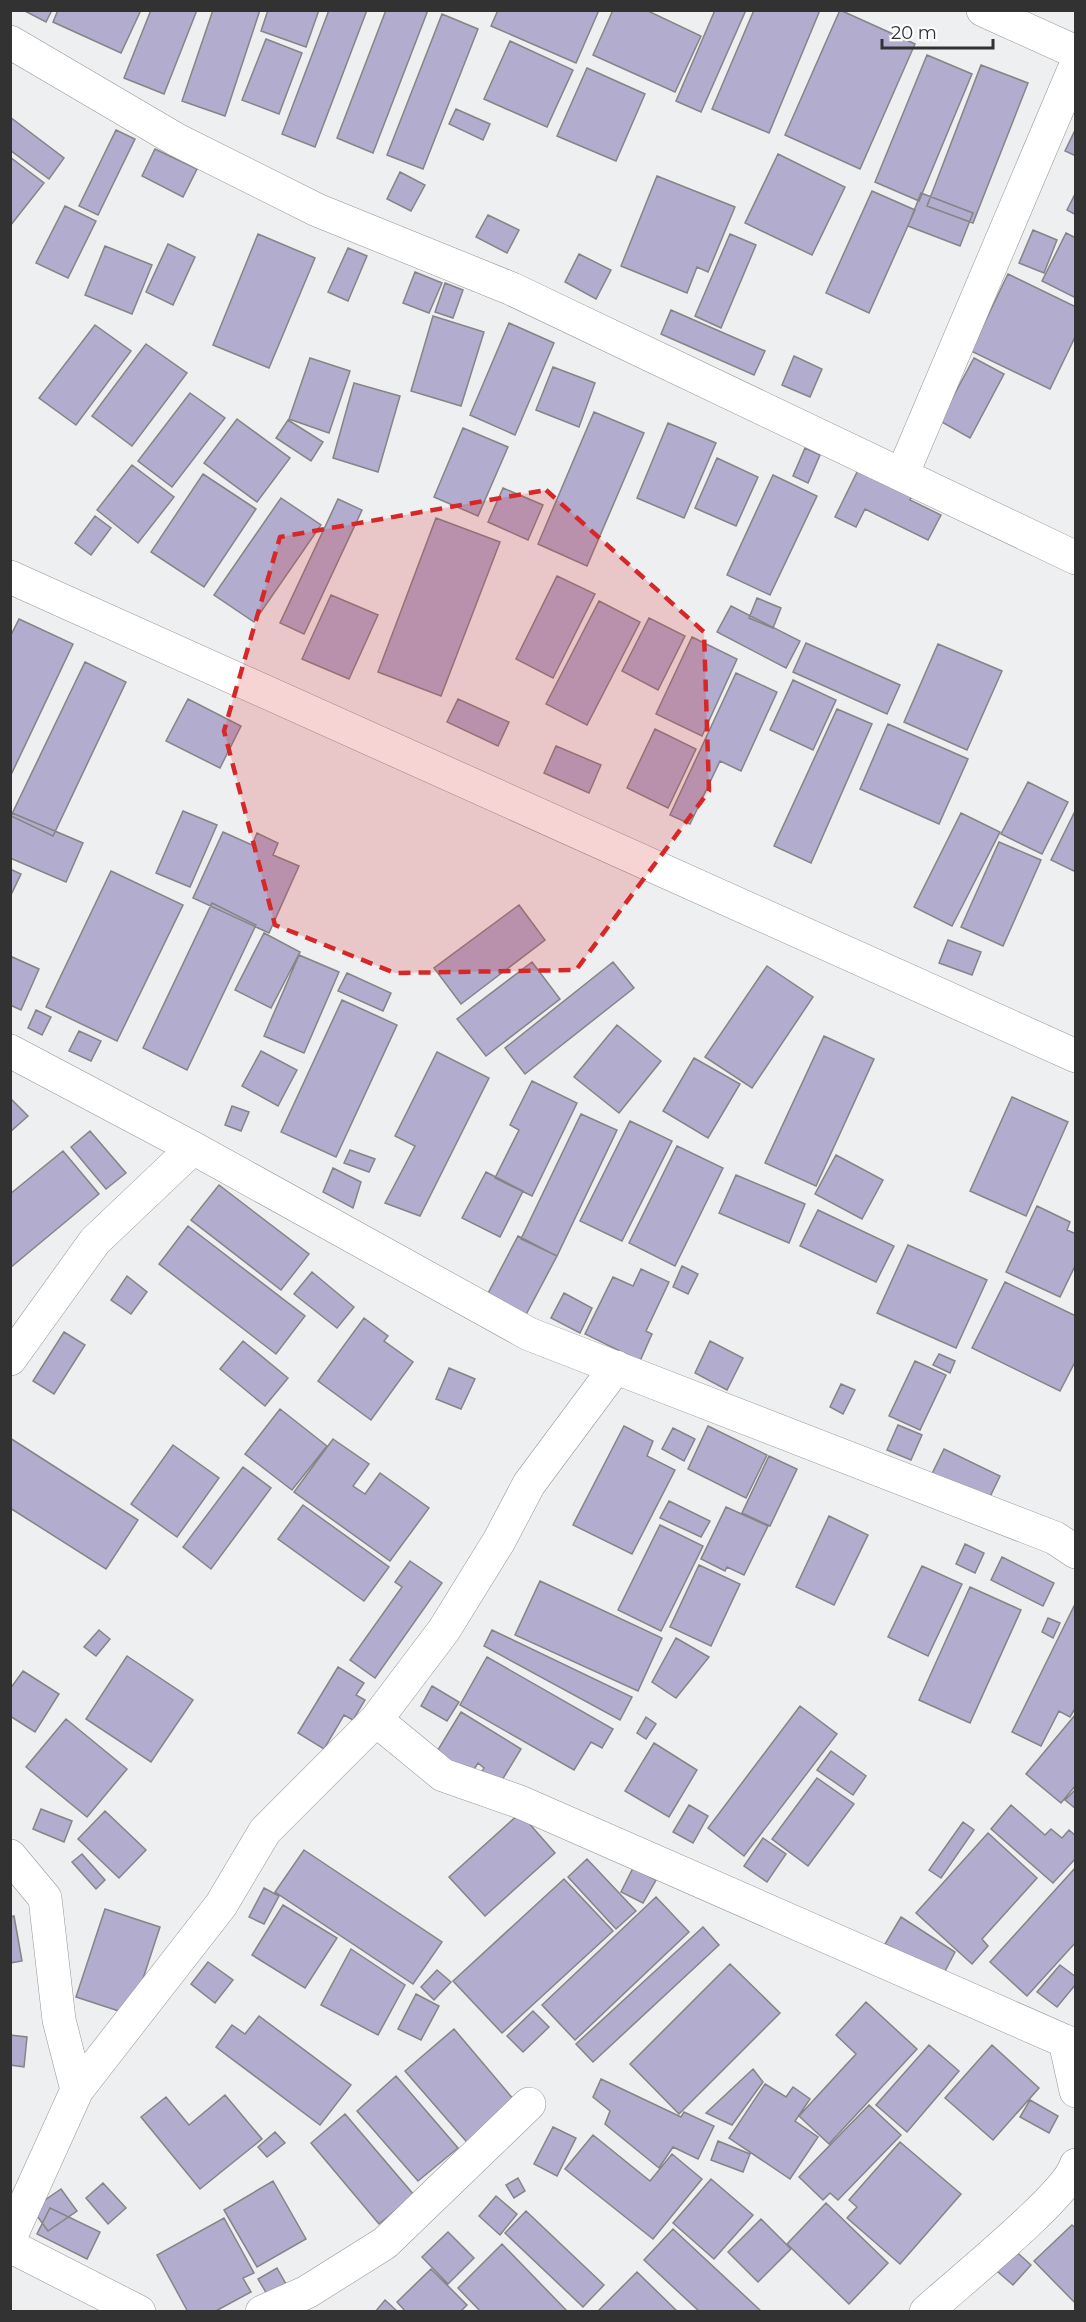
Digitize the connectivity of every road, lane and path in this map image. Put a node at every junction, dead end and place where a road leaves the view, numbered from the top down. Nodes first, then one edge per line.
1 (983, 10) edge
2 (10, 42) edge
3 (1076, 52) edge
4 (1076, 65) edge
5 (902, 475) junction
6 (1076, 558) edge
7 (10, 577) edge
8 (10, 1051) edge
9 (1076, 1056) edge
10 (193, 1148) junction
11 (10, 1359) edge
12 (616, 1367) junction
13 (1076, 1552) edge
14 (376, 1720) junction
15 (10, 1856) edge
16 (1070, 2043) edge
17 (77, 2090) junction
18 (1076, 2091) edge
19 (529, 2104) dead end
20 (1076, 2165) edge
21 (10, 2238) edge
22 (10, 2246) edge
23 (139, 2312) edge
24 (262, 2312) edge
25 (926, 2312) edge

1 - 3 street
2 - 5 street
4 - 5 street
5 - 6 street
7 - 9 street
8 - 10 street
10 - 11 street
10 - 12 street
12 - 13 street
12 - 14 street
14 - 16 street
14 - 17 street
15 - 17 street
16 - 18 street
17 - 21 street
19 - 24 street
20 - 25 street
22 - 23 street

